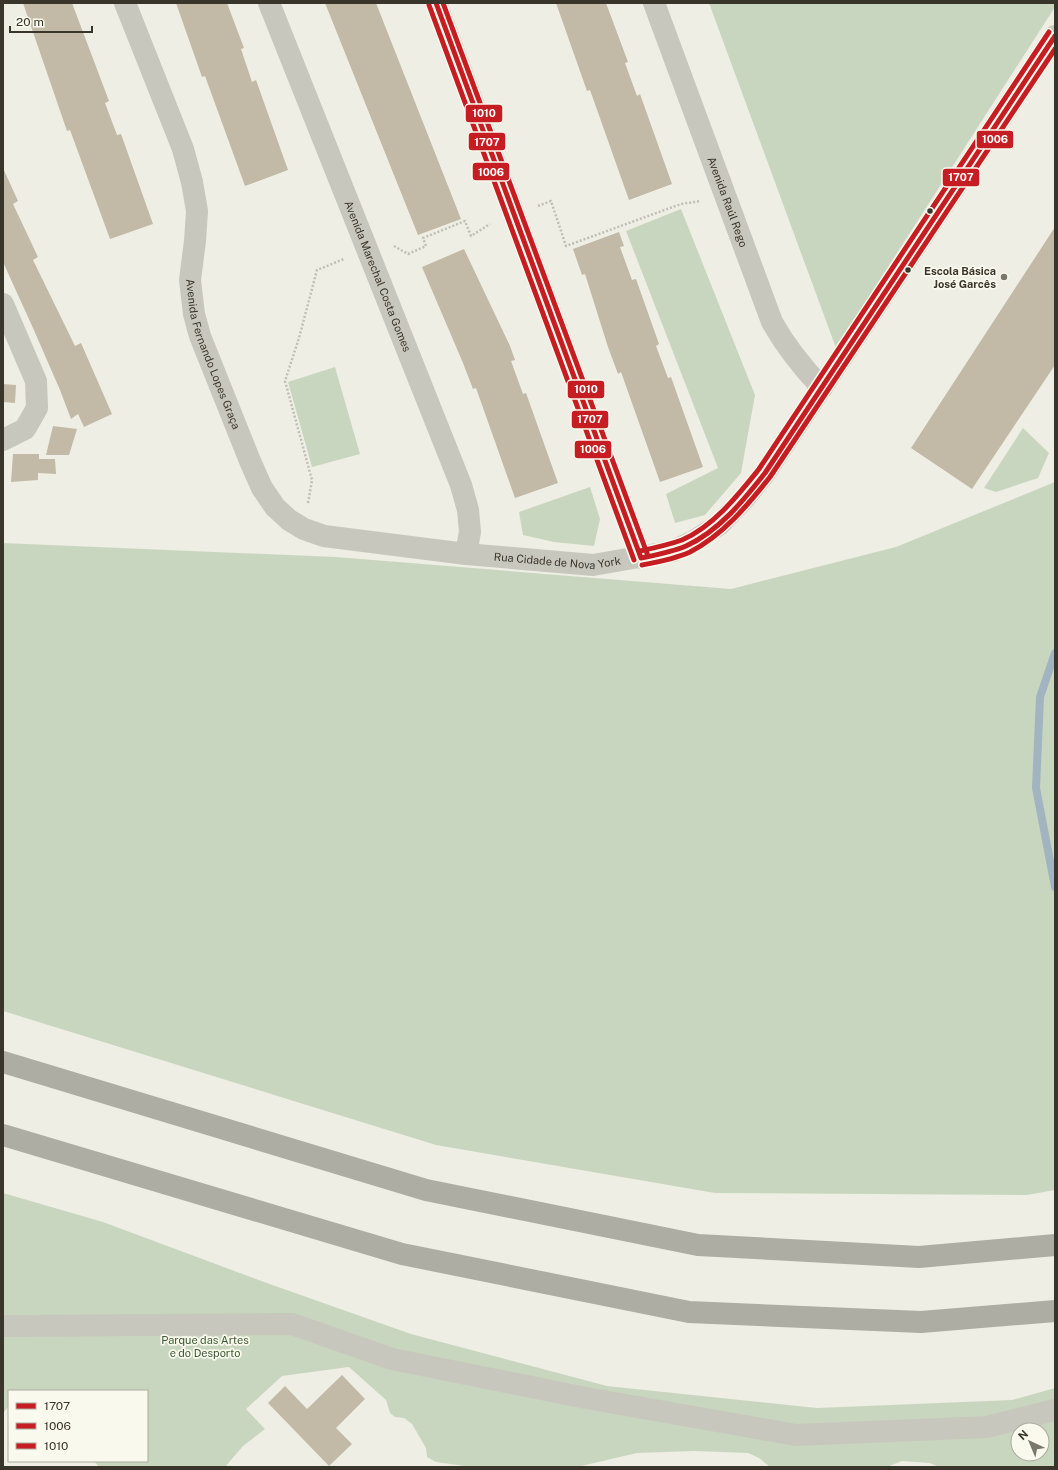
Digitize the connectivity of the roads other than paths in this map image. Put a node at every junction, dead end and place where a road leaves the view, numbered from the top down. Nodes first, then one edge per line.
1 (125, 3) edge
2 (269, 3) edge
3 (436, 3) edge
4 (654, 3) edge
5 (1055, 36) edge
6 (3, 304) edge
7 (822, 388) junction
8 (3, 440) edge
9 (466, 554) junction
10 (641, 558) junction
11 (3, 1062) edge
12 (3, 1135) edge
13 (1055, 1245) edge
14 (1055, 1311) edge
15 (3, 1326) edge
16 (1055, 1410) edge

1 - 9 street, Avenida Fernando Lopes Graça
2 - 9 street, Avenida Marechal Costa Gomes
3 - 10 street
4 - 7 street, Avenida Raúl Rego
5 - 7 street, Rua Cidade de Nova York
6 - 8 street
7 - 10 street, Rua Cidade de Nova York
9 - 10 street, Rua Cidade de Nova York
11 - 13 highway
12 - 14 highway
15 - 16 street

